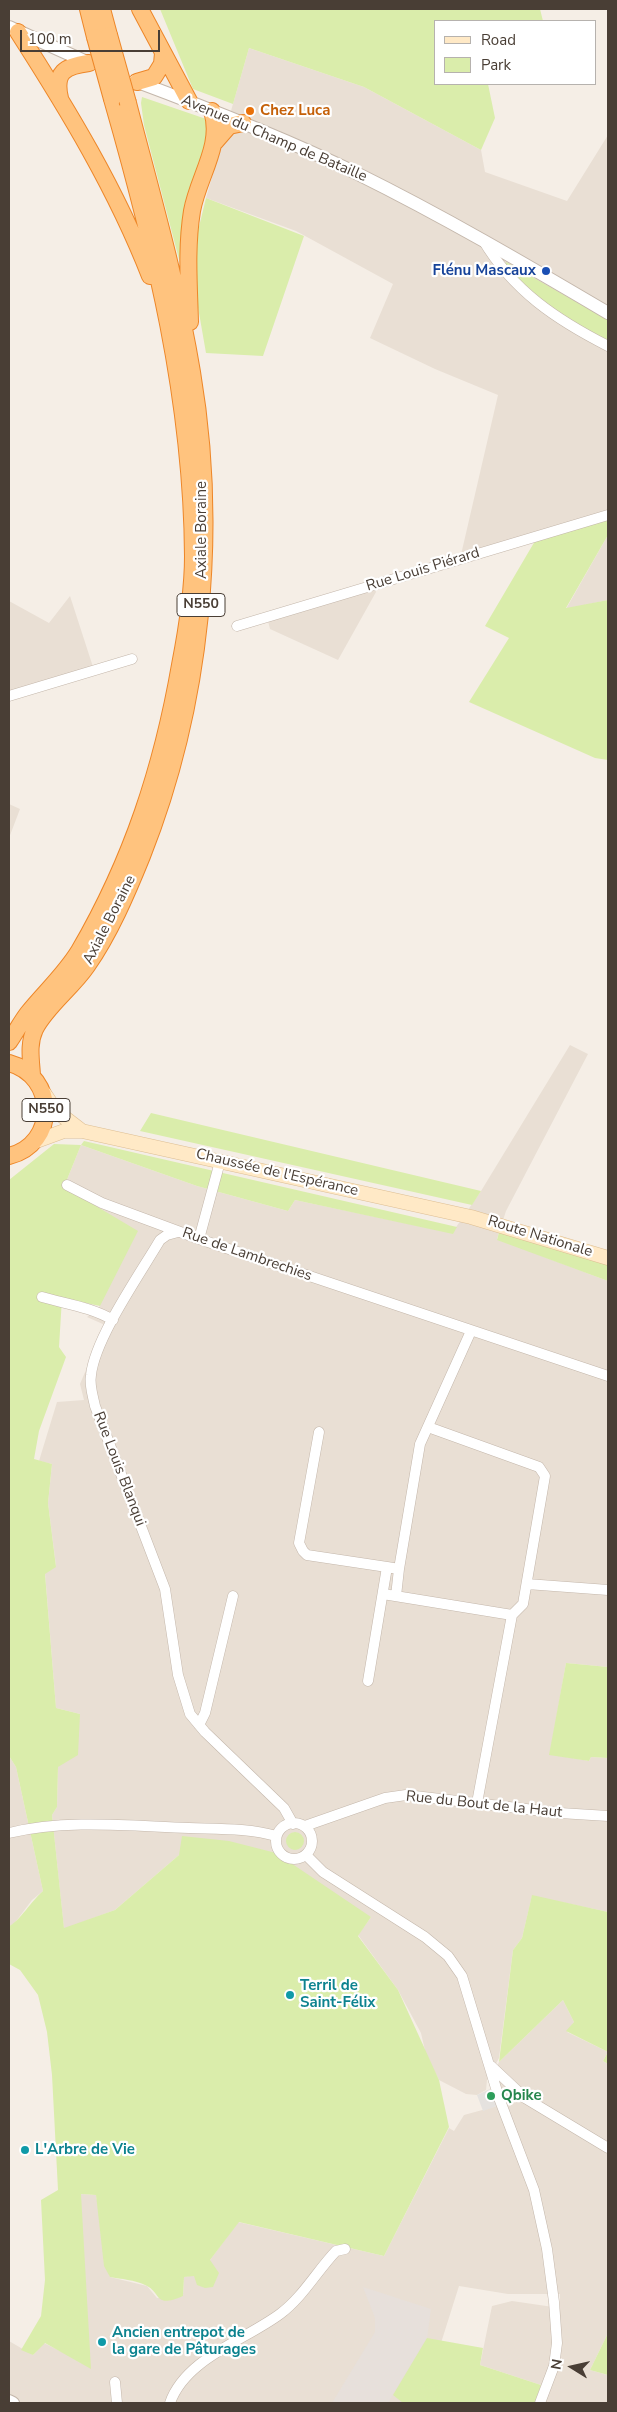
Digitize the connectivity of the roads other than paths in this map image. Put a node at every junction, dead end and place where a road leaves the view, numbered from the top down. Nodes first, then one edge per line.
1 (88, 9) edge
2 (102, 9) edge
3 (140, 9) edge
4 (13, 30) edge
5 (102, 36) junction
6 (163, 54) junction
7 (89, 63) junction
8 (137, 82) junction
9 (60, 98) junction
10 (189, 101) junction
11 (212, 111) junction
12 (243, 123) junction
13 (215, 142) junction
14 (482, 239) junction
15 (608, 313) edge
16 (172, 339) junction
17 (608, 346) edge
18 (192, 372) junction
19 (608, 516) edge
20 (237, 626) dead end
21 (132, 659) dead end
22 (9, 696) edge
23 (9, 1042) edge
24 (9, 1063) edge
25 (32, 1075) junction
26 (44, 1093) junction
27 (82, 1131) junction
28 (34, 1142) junction
29 (9, 1156) edge
30 (219, 1160) junction
31 (67, 1185) dead end
32 (471, 1217) joint
33 (178, 1232) junction
34 (199, 1239) junction
35 (608, 1258) edge
36 (42, 1297) dead end
37 (113, 1320) junction
38 (471, 1331) junction
39 (608, 1376) edge
40 (428, 1427) junction
41 (319, 1432) dead end
42 (387, 1567) junction
43 (399, 1569) junction
44 (526, 1584) junction
45 (608, 1590) edge
46 (383, 1594) junction
47 (233, 1596) dead end
48 (396, 1596) junction
49 (512, 1615) junction
50 (368, 1681) dead end
51 (199, 1725) junction
52 (477, 1803) junction
53 (608, 1816) edge
54 (293, 1824) junction
55 (305, 1826) junction
56 (9, 1833) edge
57 (276, 1836) junction
58 (306, 1855) junction
59 (490, 2066) junction
60 (608, 2148) edge
61 (345, 2249) dead end
62 (115, 2382) dead end
63 (9, 2401) edge
64 (13, 2403) edge
65 (117, 2403) edge
66 (170, 2403) edge
67 (540, 2403) edge

1 - 5 highway, N550
2 - 5 highway, N550
3 - 6 highway
4 - 7 street, Avenue du Champ de Bataille
4 - 9 highway
5 - 16 highway, Axiale Boraine / N550, bridge
5 - 18 highway, Axiale Boraine / N550, bridge
6 - 8 highway
6 - 10 highway
7 - 8 street, Avenue du Champ de Bataille
7 - 9 highway
8 - 10 street, Avenue du Champ de Bataille
9 - 16 highway
10 - 11 street, Avenue du Champ de Bataille
11 - 12 street, Avenue du Champ de Bataille
11 - 13 highway
12 - 13 highway
12 - 14 street, Avenue du Champ de Bataille
13 - 18 highway
14 - 15 street, Avenue du Champ de Bataille
14 - 17 street
16 - 23 highway, Axiale Boraine / N550
18 - 25 highway, Axiale Boraine / N550
19 - 20 street, Rue Louis Piérard
21 - 22 street
24 - 25 highway, N550
25 - 26 highway, N550
26 - 27 main road
26 - 28 highway, N550
27 - 28 main road
27 - 30 main road, Chaussée de l'Espérance
28 - 29 highway, N550
30 - 32 main road, Chaussée de l'Espérance
30 - 34 street
31 - 33 street, Rue de Lambrechies
32 - 35 main road, Route Nationale
33 - 34 street, Rue de Lambrechies
33 - 37 street, Rue Louis Blanqui
34 - 38 street, Rue de Lambrechies
36 - 37 street
37 - 51 street, Rue Louis Blanqui
38 - 39 street, Rue de Lambrechies
38 - 40 street
40 - 43 street
40 - 44 street
41 - 42 street
42 - 43 street
42 - 46 street
43 - 48 street
44 - 45 street
44 - 49 street
46 - 48 street
46 - 50 street
47 - 51 street
48 - 49 street
49 - 52 street
51 - 54 street, Rue Louis Blanqui
52 - 53 street, Rue du Bout de la Haut
52 - 55 street, Rue du Bout de la Haut
54 - 55 street
54 - 57 street
55 - 58 street
56 - 57 street
57 - 58 street
58 - 59 street
59 - 60 street
59 - 67 street
61 - 66 street
62 - 65 street
63 - 64 street

